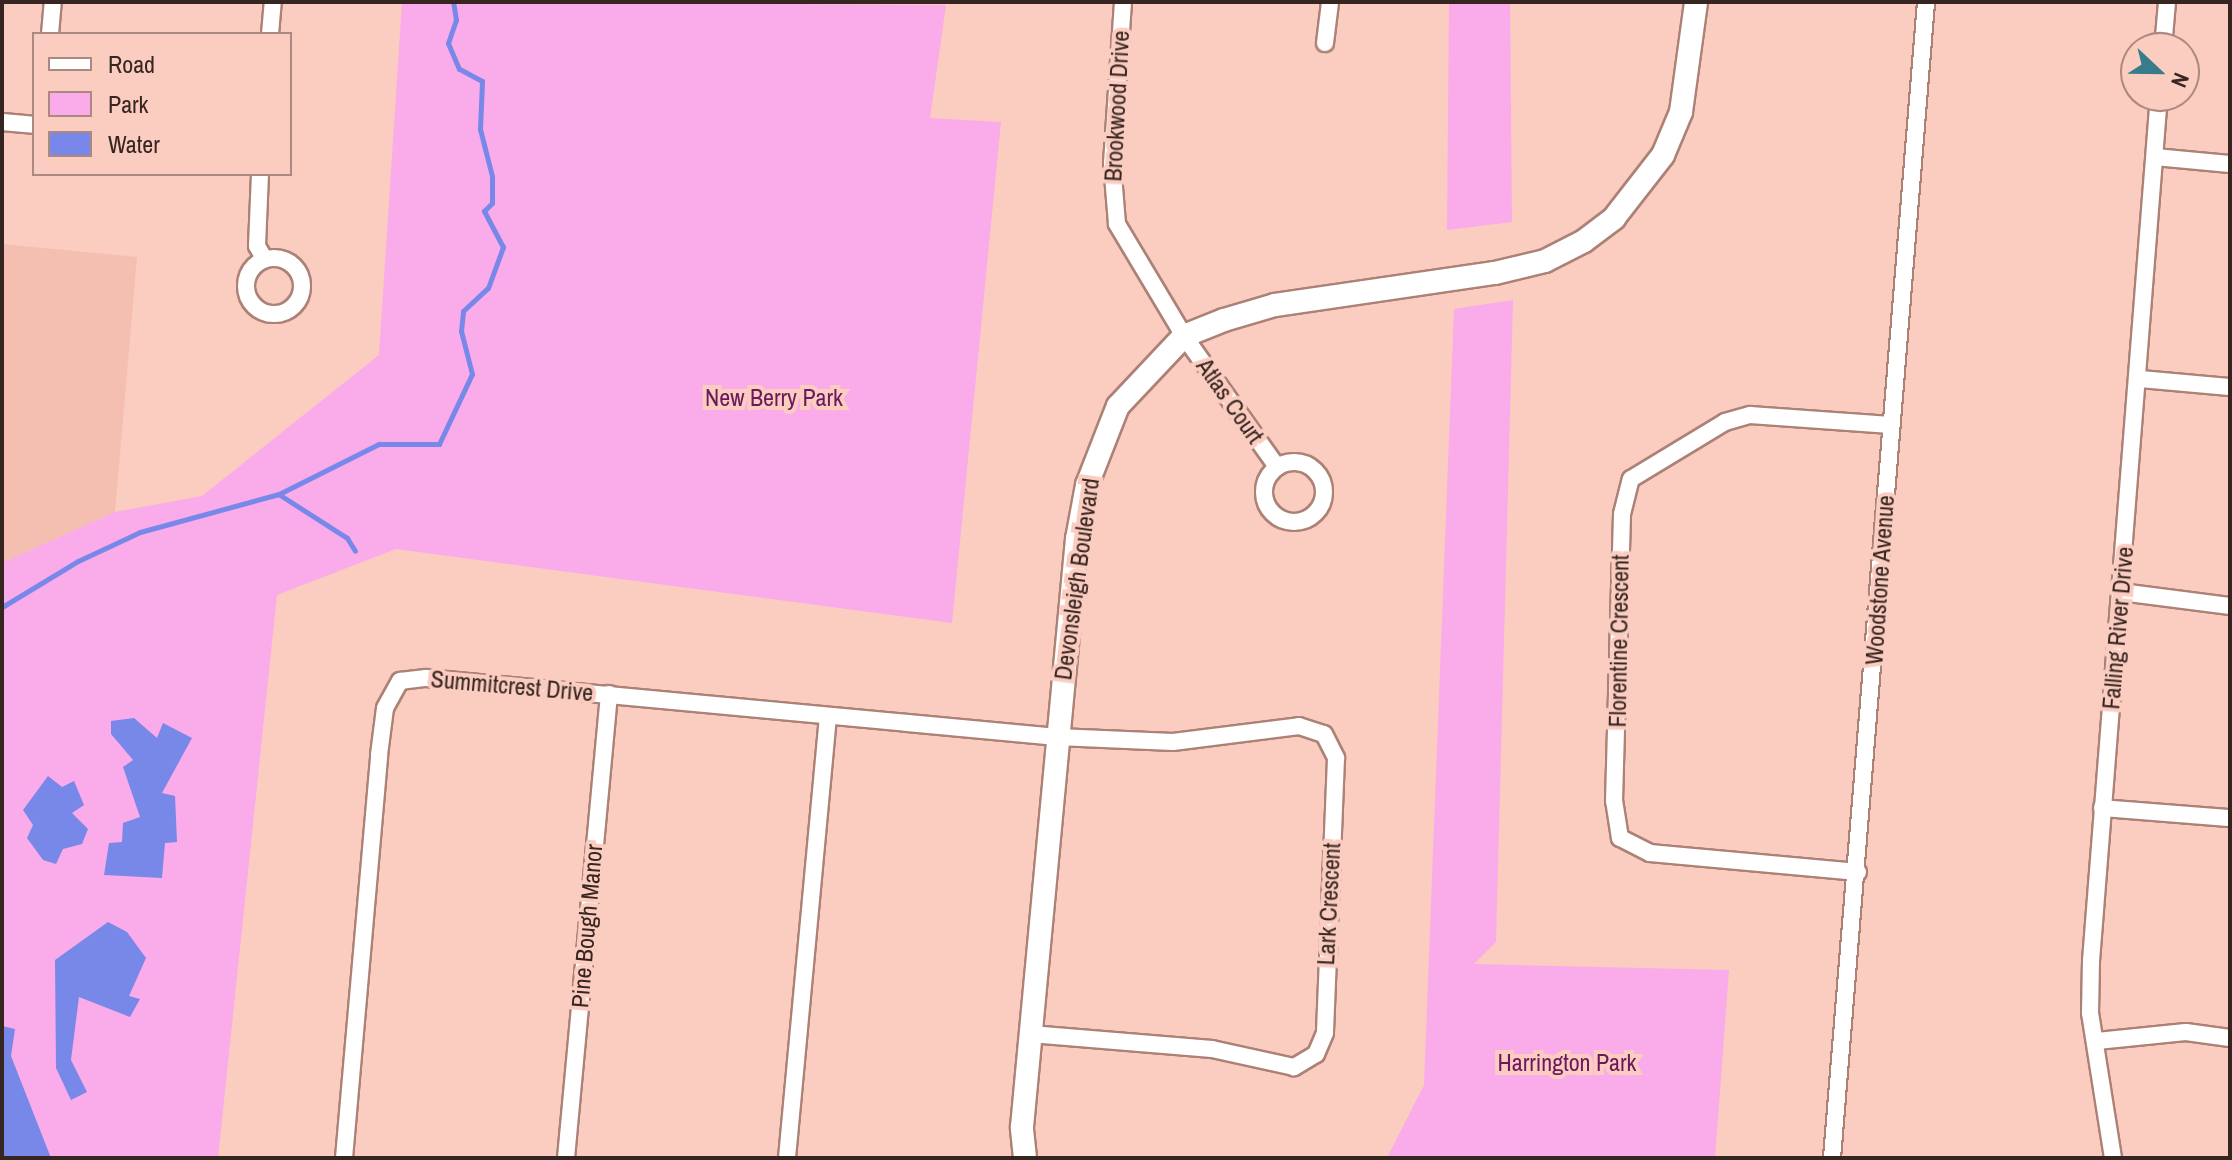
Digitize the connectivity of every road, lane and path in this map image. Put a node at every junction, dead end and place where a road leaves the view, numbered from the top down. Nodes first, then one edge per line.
1 (53, 2) edge
2 (273, 2) edge
3 (1123, 2) edge
4 (1330, 2) edge
5 (1696, 2) edge
6 (1926, 2) edge
7 (2167, 2) edge
8 (50, 32) edge
9 (270, 32) edge
10 (2164, 32) edge
11 (1325, 43) dead end
12 (2158, 112) edge
13 (2, 122) edge
14 (32, 125) edge
15 (2155, 157) junction
16 (2230, 164) edge
17 (260, 176) edge
18 (264, 258) dead end
19 (1184, 336) junction
20 (2140, 379) junction
21 (2230, 387) edge
22 (1891, 425) junction
23 (1277, 467) dead end
24 (2121, 592) junction
25 (2230, 606) edge
26 (609, 694) junction
27 (828, 718) junction
28 (1057, 737) junction
29 (2102, 808) junction
30 (2230, 818) edge
31 (1858, 872) junction
32 (1031, 1034) junction
33 (2230, 1038) edge
34 (2097, 1041) junction
35 (344, 1158) edge
36 (566, 1158) edge
37 (787, 1158) edge
38 (1025, 1158) edge
39 (1832, 1158) edge
40 (2113, 1158) edge

1 - 8 street
2 - 9 street
3 - 19 street, Brookwood Drive
4 - 11 street
5 - 19 street, Devonsleigh Boulevard
6 - 22 street, Woodstone Avenue
7 - 10 street
12 - 15 street, Falling River Drive
13 - 14 street
15 - 16 street
15 - 20 street, Falling River Drive
17 - 18 street
19 - 23 street, Atlas Court
19 - 28 street, Devonsleigh Boulevard
20 - 21 street
20 - 24 street, Falling River Drive
22 - 31 street, Woodstone Avenue
22 - 31 street, Florentine Crescent
24 - 25 street
24 - 29 street, Falling River Drive
26 - 27 street, Summitcrest Drive
26 - 35 street, Summitcrest Drive
26 - 36 street, Pine Bough Manor
27 - 28 street, Summitcrest Drive
27 - 37 street
28 - 32 street, Devonsleigh Boulevard
28 - 32 street, Lark Crescent
29 - 30 street
29 - 34 street, Falling River Drive
31 - 39 street, Woodstone Avenue
32 - 38 street, Devonsleigh Boulevard
33 - 34 street
34 - 40 street, Falling River Drive

